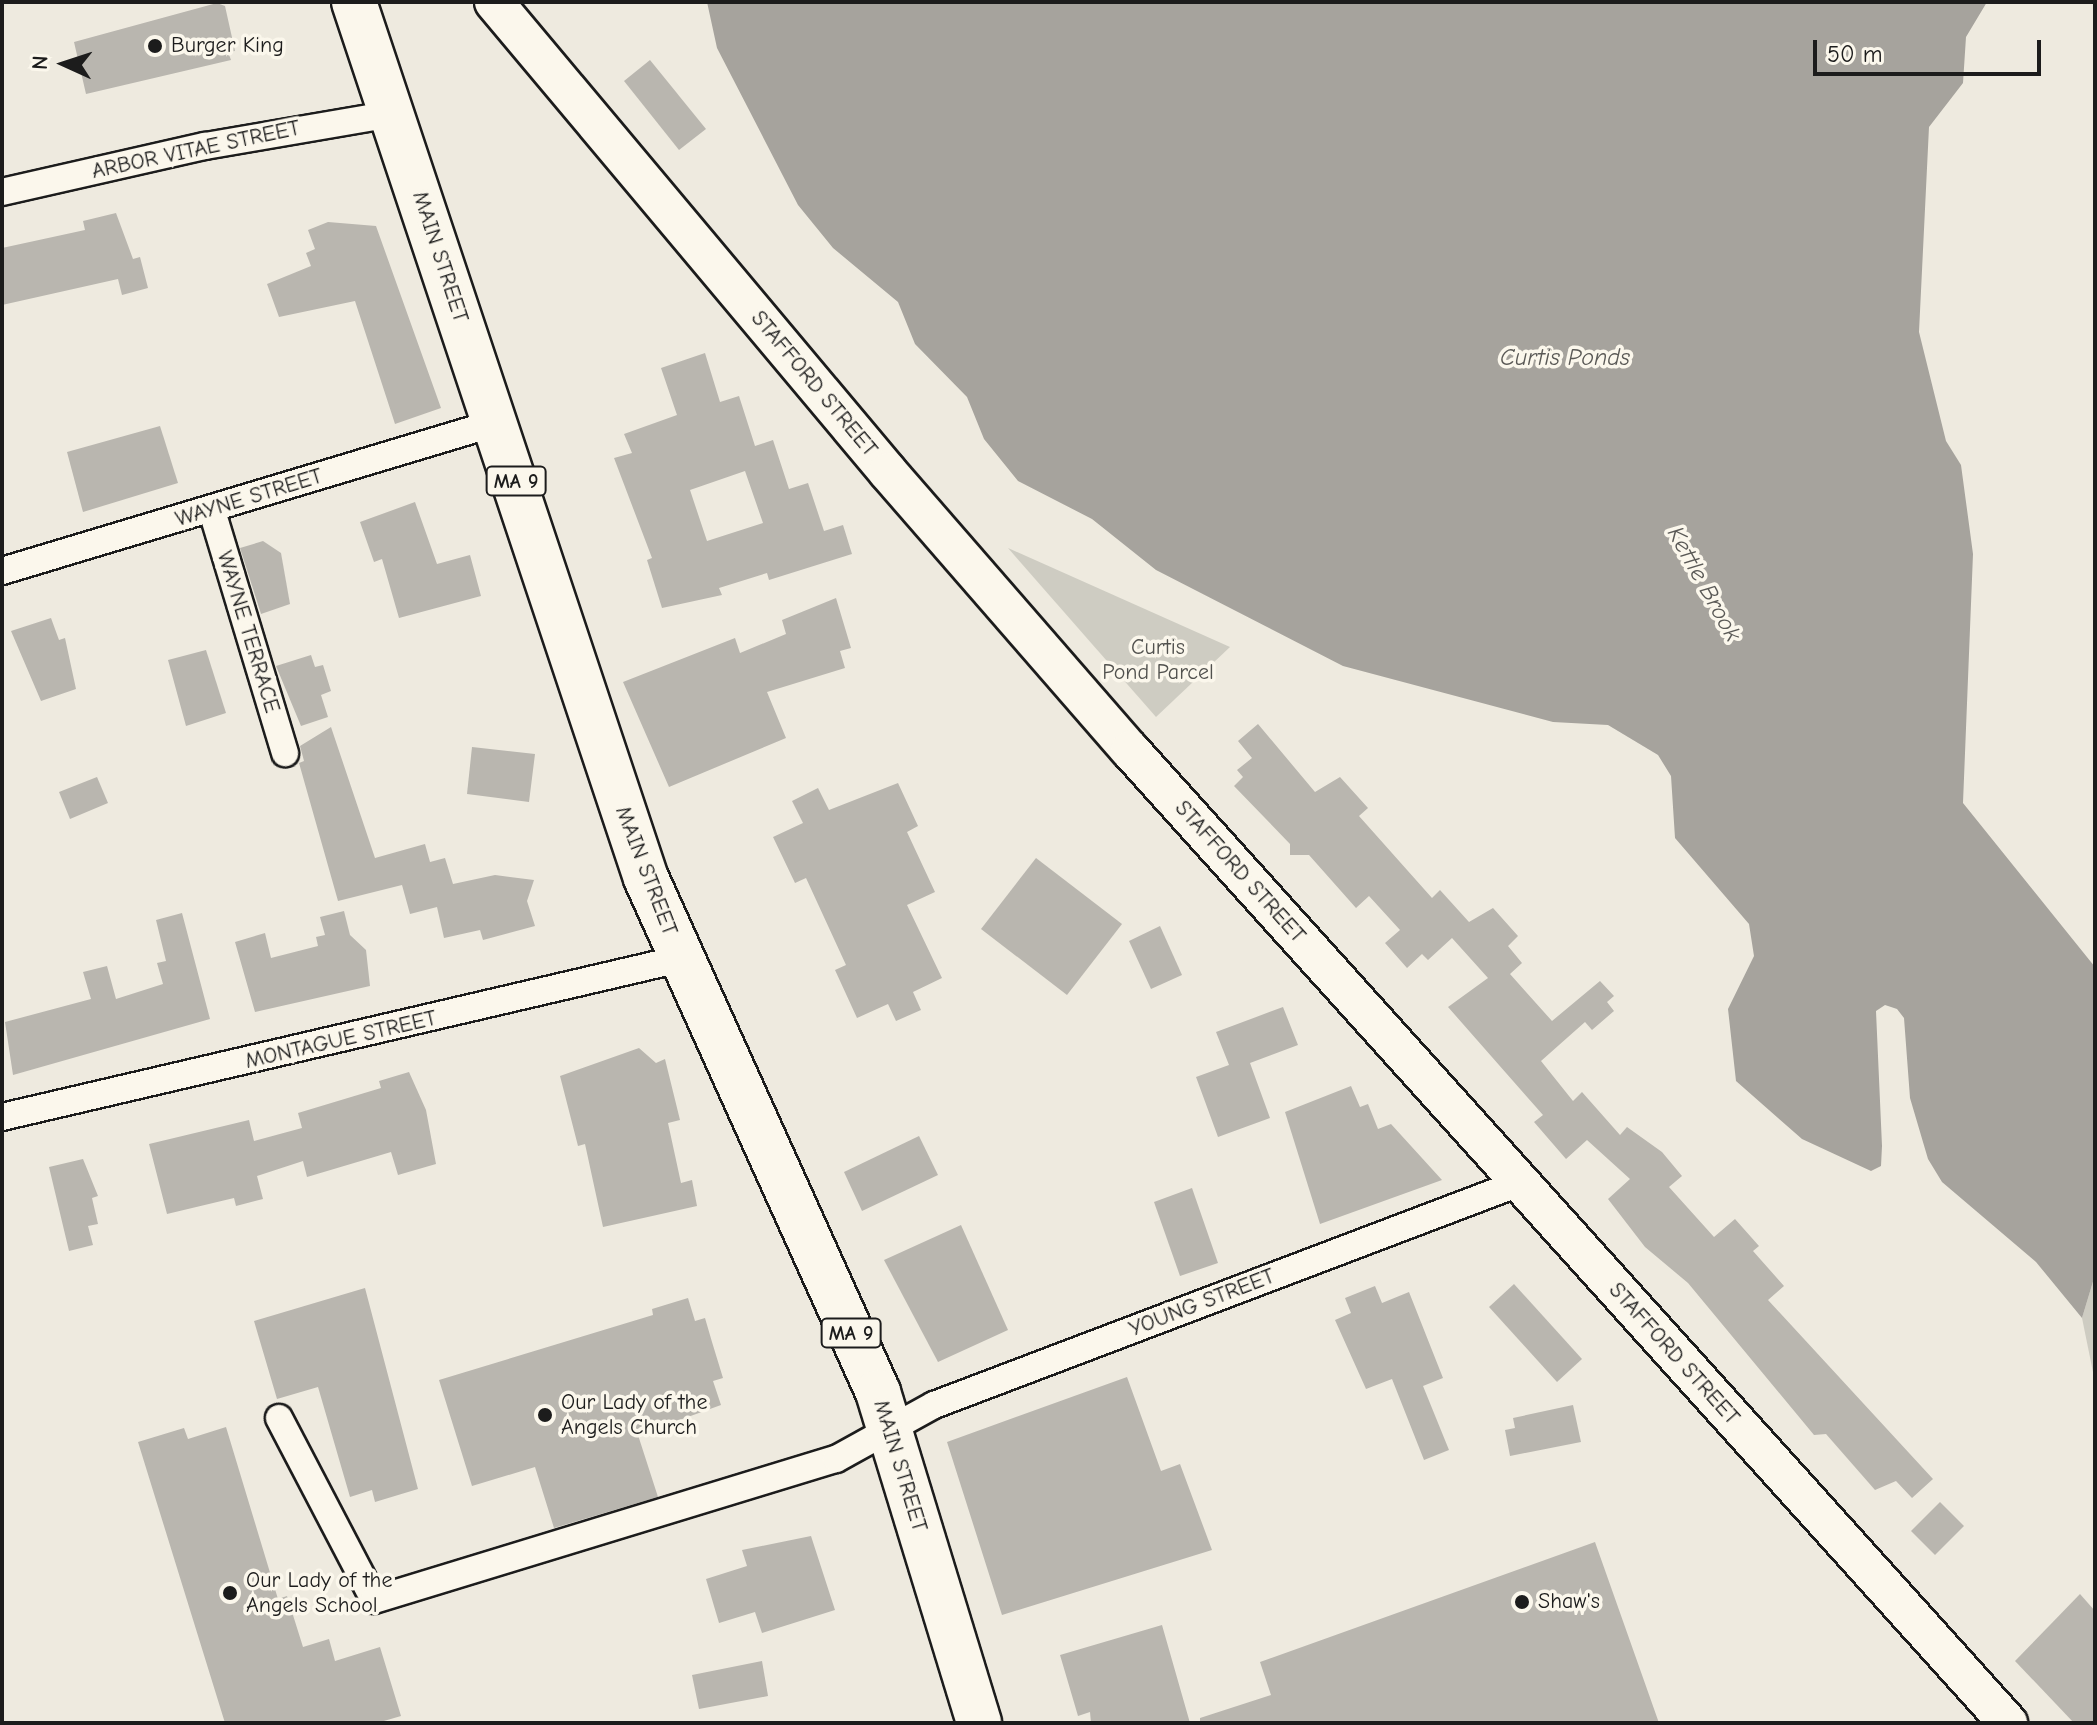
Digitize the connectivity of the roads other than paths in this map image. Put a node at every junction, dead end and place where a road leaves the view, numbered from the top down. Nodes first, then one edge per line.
1 (354, 2) edge
2 (494, 2) edge
3 (392, 114) junction
4 (2, 192) edge
5 (495, 423) junction
6 (212, 511) junction
7 (2, 571) edge
8 (285, 753) dead end
9 (680, 959) junction
10 (2, 1117) edge
11 (1519, 1183) junction
12 (279, 1418) dead end
13 (887, 1429) junction
14 (979, 1723) edge
15 (2008, 1723) edge

1 - 3 highway, MAIN STREET / MA 9
2 - 11 main road, STAFFORD STREET
3 - 4 street, ARBOR VITAE STREET
3 - 5 highway, MAIN STREET / MA 9
5 - 6 street, WAYNE STREET
5 - 9 highway, MAIN STREET / MA 9
6 - 7 street, WAYNE STREET
6 - 8 street, WAYNE TERRACE
9 - 10 street, MONTAGUE STREET
9 - 13 highway, MAIN STREET / MA 9
11 - 13 street, YOUNG STREET
11 - 15 main road, STAFFORD STREET
12 - 13 street, YOUNG STREET
13 - 14 highway, MAIN STREET / MA 9

